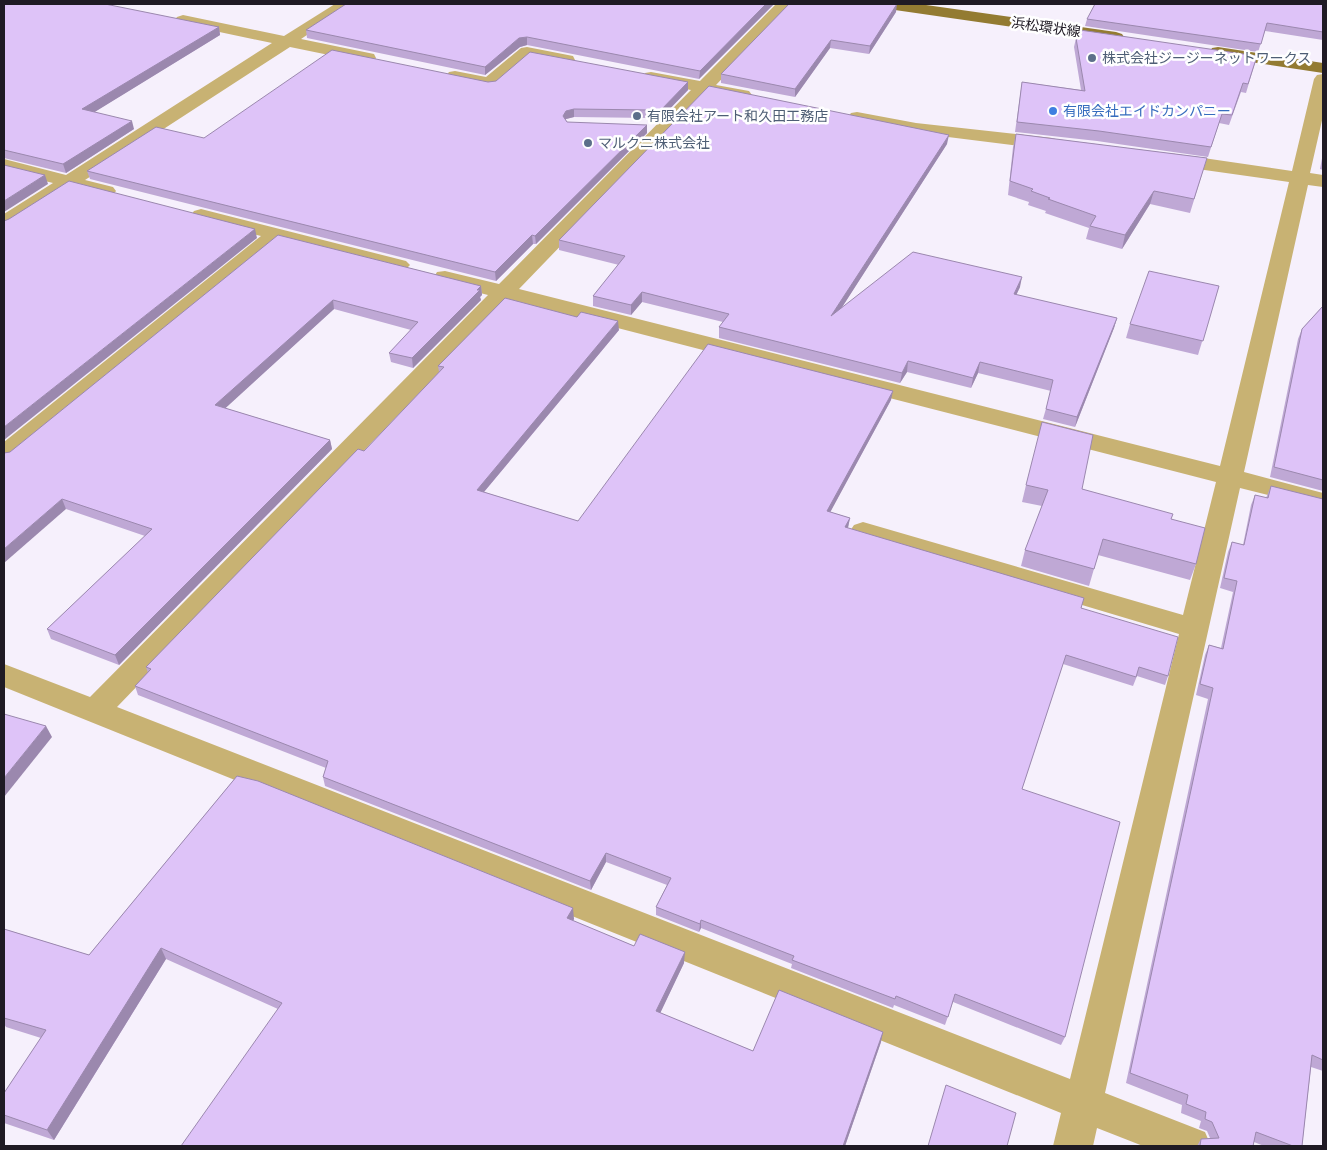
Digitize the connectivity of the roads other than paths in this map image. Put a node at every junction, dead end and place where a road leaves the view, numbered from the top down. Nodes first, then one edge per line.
1 (344, 4) edge
2 (785, 4) edge
3 (888, 4) edge
4 (977, 4) edge
5 (169, 18) edge
6 (286, 42) junction
7 (1323, 54) edge
8 (383, 61) edge
9 (583, 63) edge
10 (1323, 68) edge
11 (441, 73) edge
12 (639, 74) edge
13 (1323, 79) edge
14 (704, 87) junction
15 (762, 98) edge
16 (839, 113) edge
17 (641, 125) edge
18 (664, 128) junction
19 (1069, 146) edge
20 (1156, 157) edge
21 (4, 165) edge
22 (1312, 178) edge
23 (69, 181) junction
24 (126, 196) edge
25 (183, 210) edge
26 (4, 223) edge
27 (277, 234) junction
28 (504, 292) junction
29 (4, 454) edge
30 (1230, 477) junction
31 (1323, 501) edge
32 (863, 531) edge
33 (1194, 628) junction
34 (4, 675) edge
35 (95, 711) junction
36 (1083, 1103) junction
37 (1073, 1146) edge
38 (1191, 1146) edge

1 - 6 street
2 - 14 street
3 - 4 main road, 浜松環状線
5 - 6 street
6 - 8 street
6 - 23 street
7 - 10 main road
9 - 11 street
12 - 14 street
13 - 22 street
14 - 15 street
14 - 18 street
16 - 19 street
17 - 18 street
18 - 28 street
20 - 22 street
21 - 23 street
22 - 30 street
23 - 24 street
23 - 26 street
25 - 27 street
27 - 28 street
27 - 29 street
28 - 30 street
28 - 35 street
30 - 31 street
30 - 33 street
32 - 33 street
33 - 36 street
34 - 35 street
35 - 36 street
36 - 37 street
36 - 38 street

